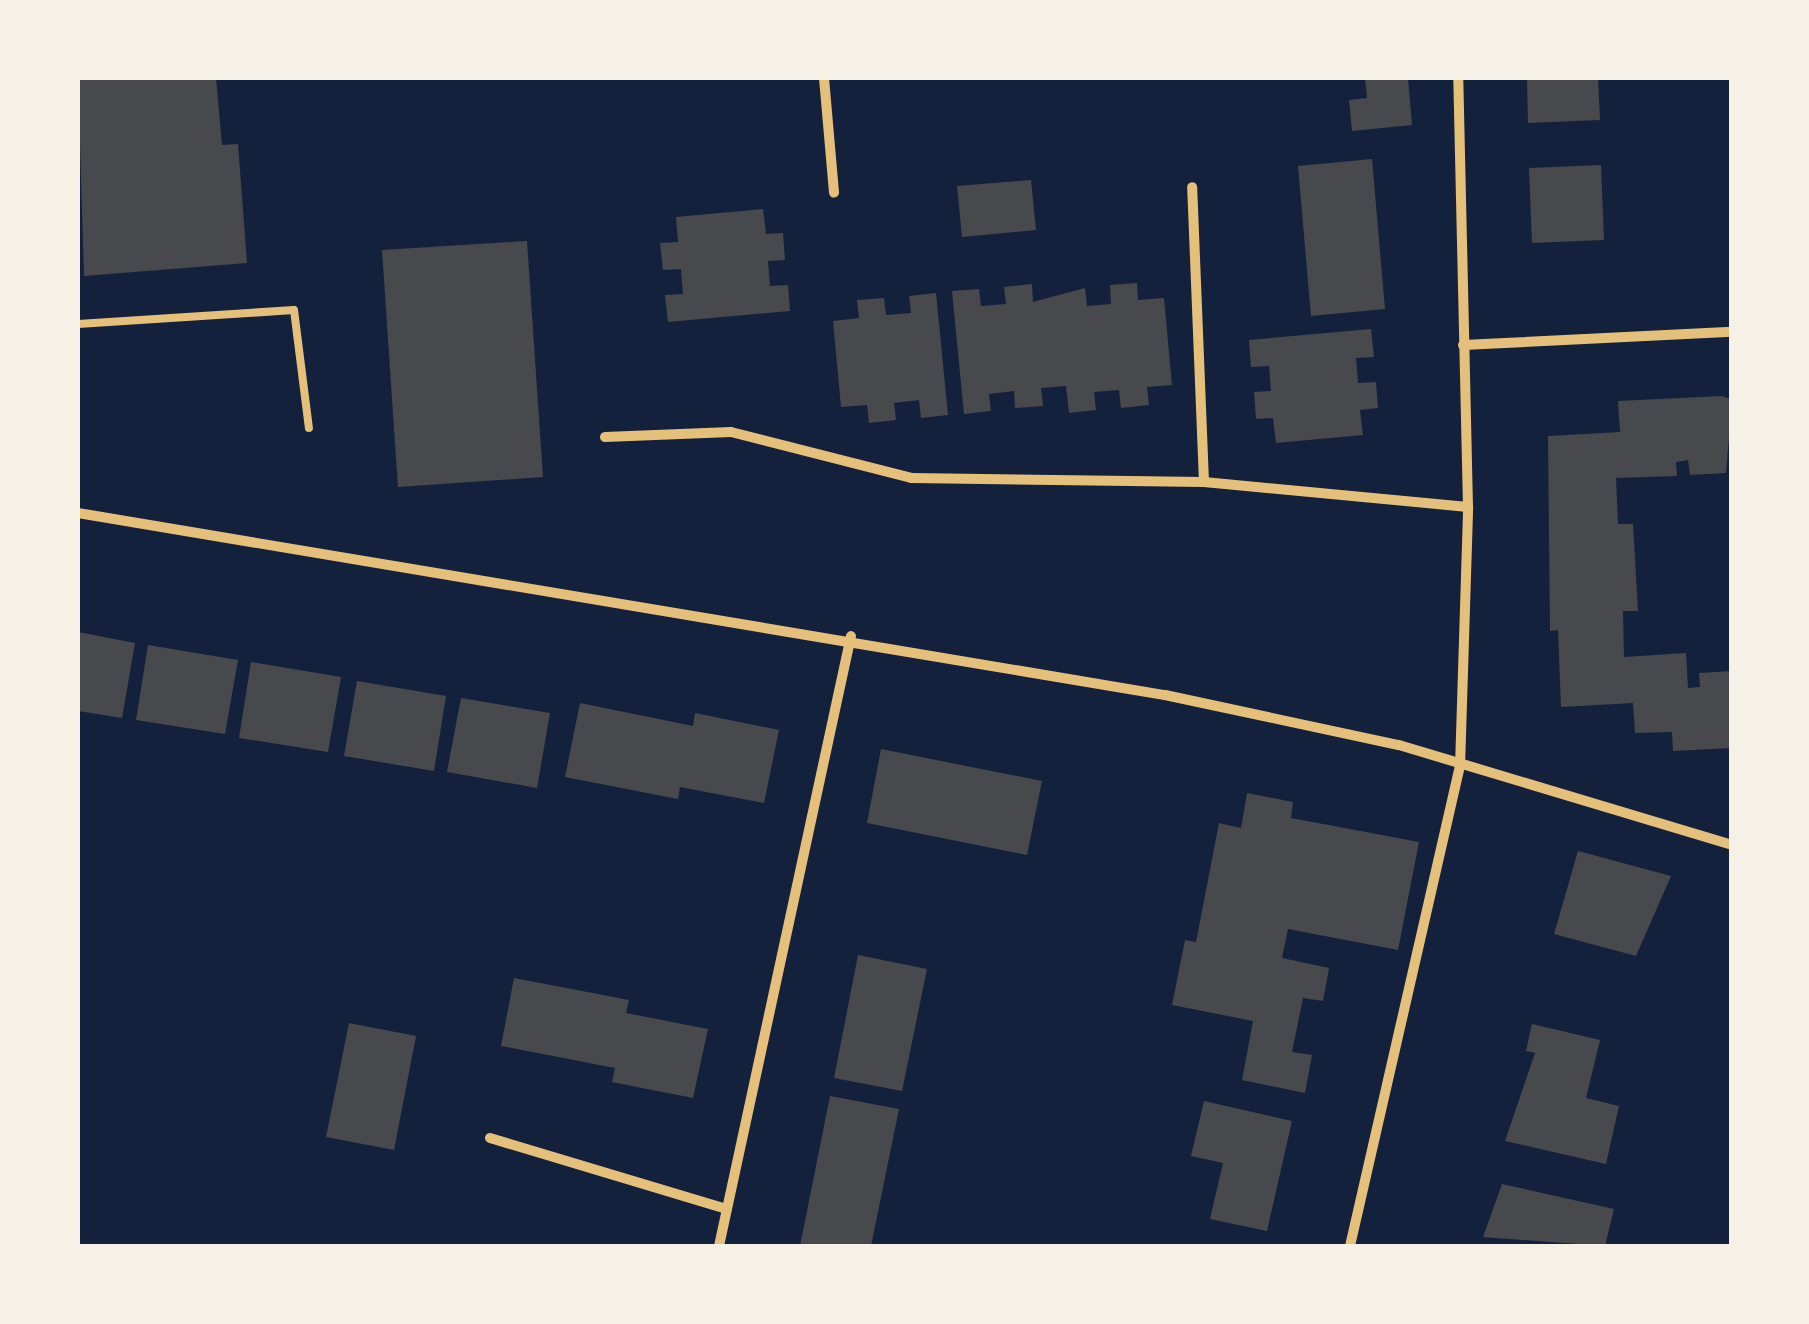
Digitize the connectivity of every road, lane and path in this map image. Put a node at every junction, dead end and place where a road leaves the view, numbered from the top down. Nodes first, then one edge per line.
1 (824, 78) edge
2 (1458, 78) edge
3 (1192, 187) dead end
4 (834, 192) dead end
5 (78, 324) edge
6 (1732, 332) edge
7 (1463, 345) junction
8 (309, 428) dead end
9 (605, 437) dead end
10 (1204, 482) junction
11 (1468, 507) junction
12 (78, 512) edge
13 (850, 636) junction
14 (1460, 767) junction
15 (1732, 845) edge
16 (490, 1138) dead end
17 (726, 1209) junction
18 (719, 1246) edge
19 (1350, 1246) edge

1 - 4 street
2 - 7 street
3 - 10 street
5 - 8 lane
6 - 7 street
7 - 11 street
9 - 10 street
10 - 11 street
11 - 14 street
12 - 13 street
13 - 14 street
13 - 17 street
14 - 15 street
14 - 19 street
16 - 17 street
17 - 18 street

